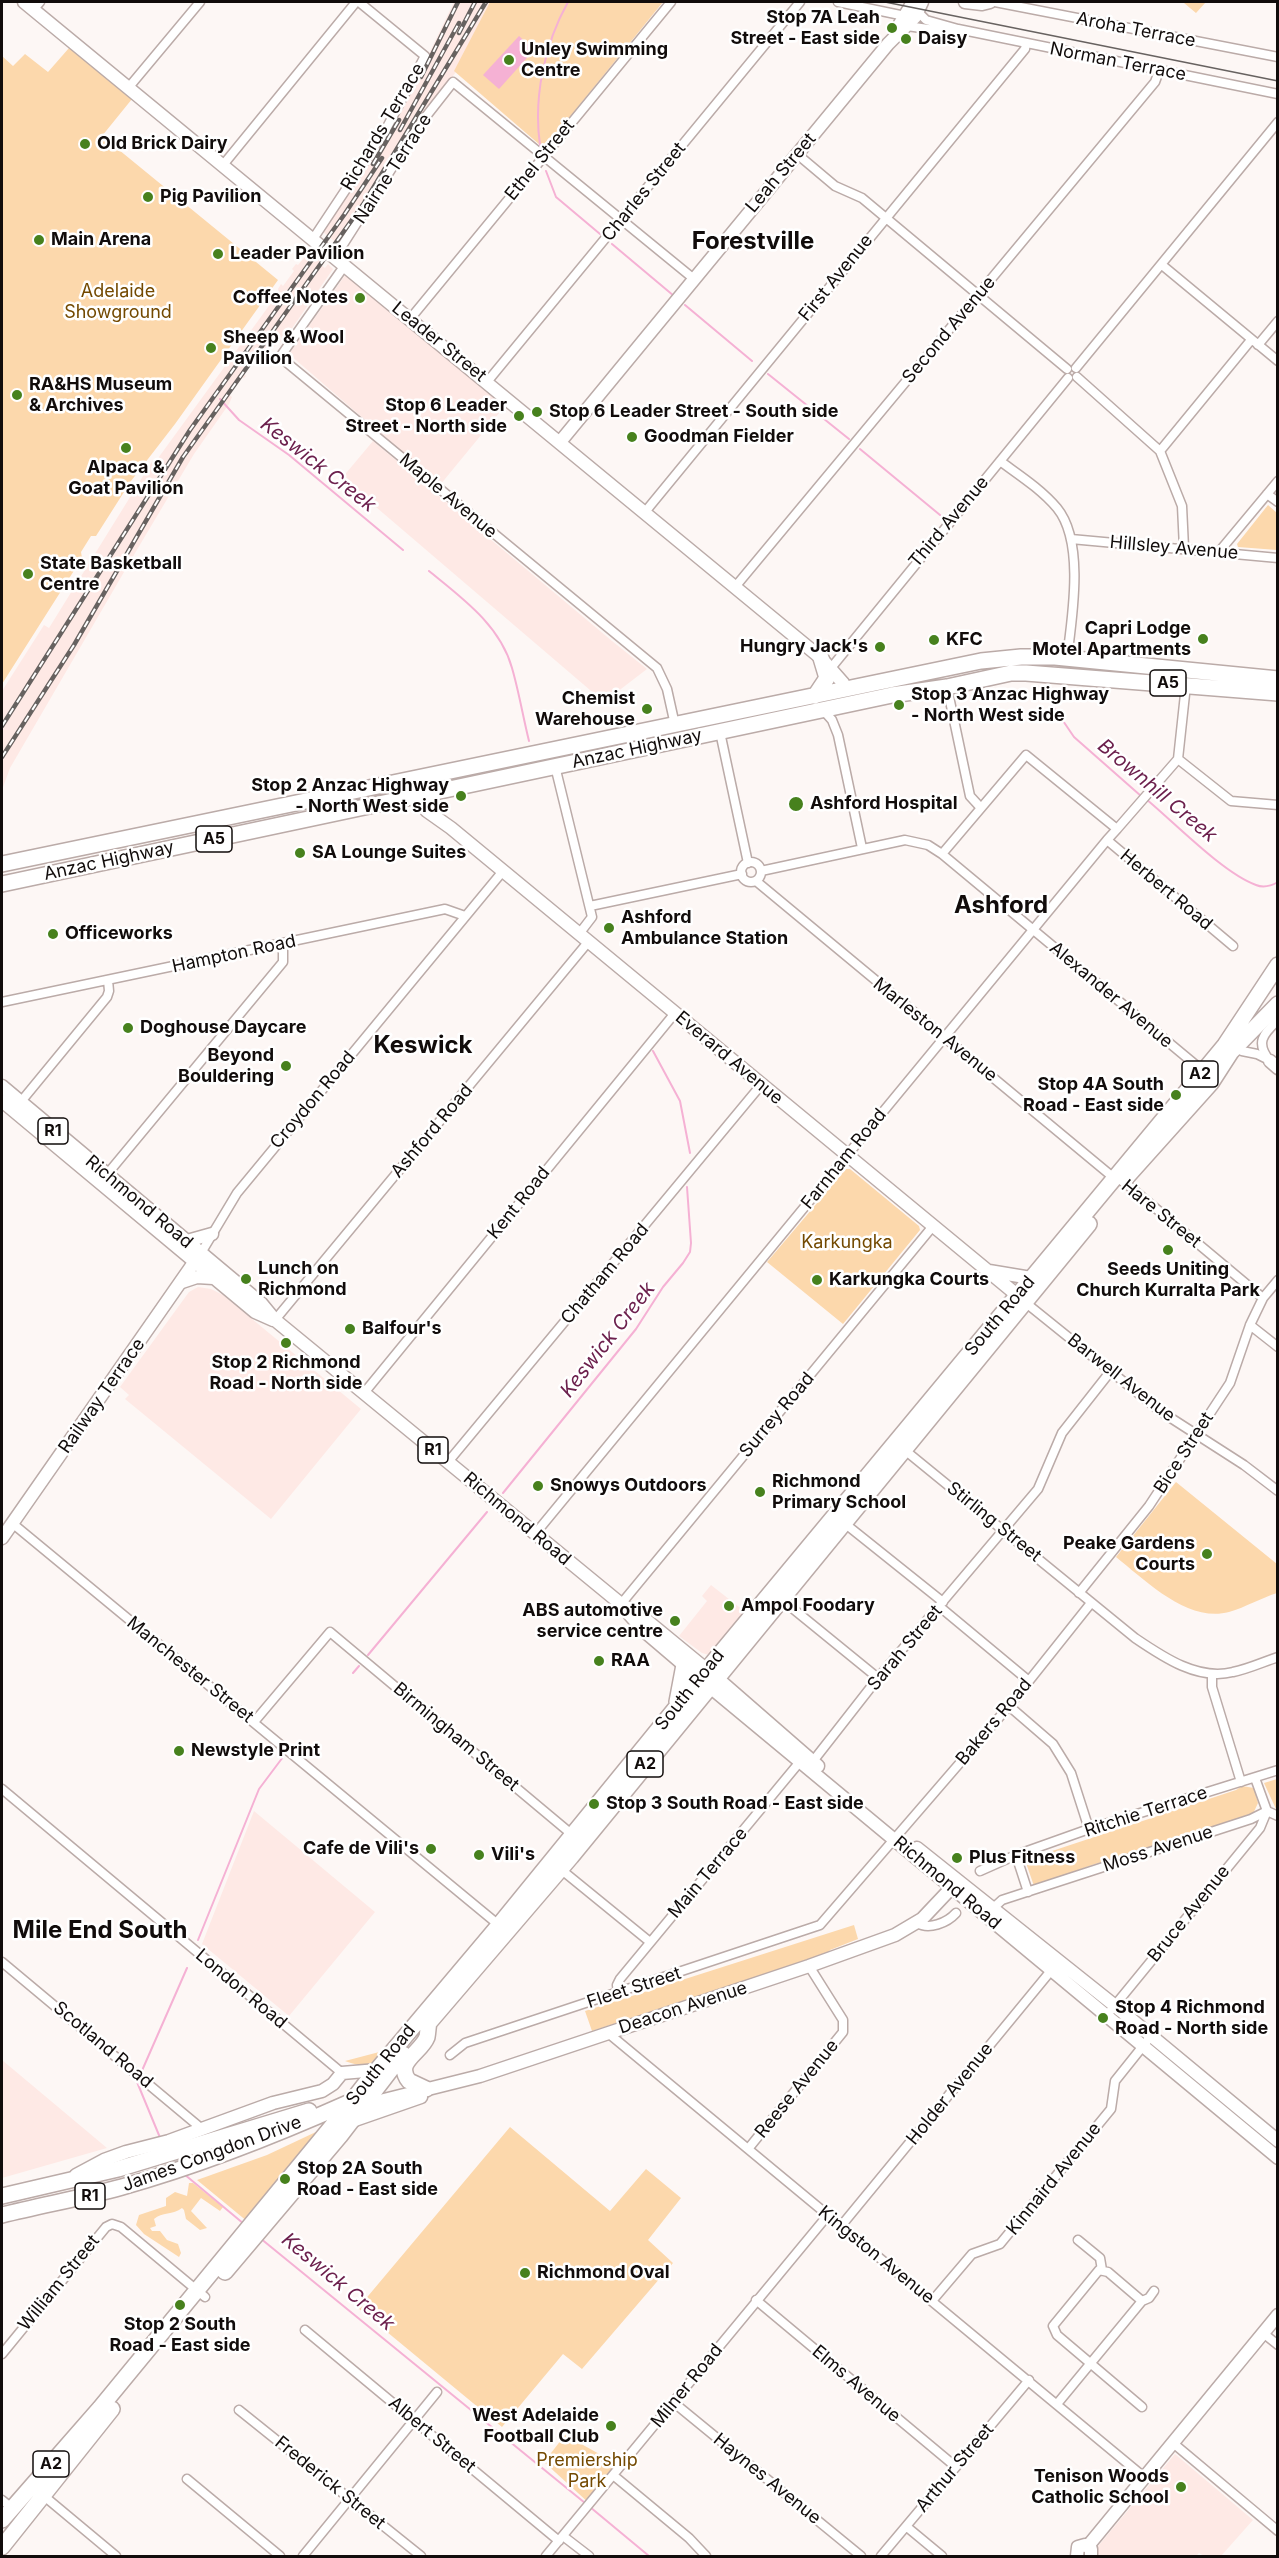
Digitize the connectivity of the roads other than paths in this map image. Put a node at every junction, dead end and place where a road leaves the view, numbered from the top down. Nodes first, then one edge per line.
1 (200, 2) edge
2 (358, 2) edge
3 (671, 2) edge
4 (800, 2) edge
5 (838, 2) edge
6 (965, 2) edge
7 (990, 2) edge
8 (995, 2) edge
9 (33, 4) edge
10 (918, 5) edge
11 (906, 21) junction
12 (958, 29) junction
13 (1026, 43) junction
14 (1276, 55) edge
15 (1159, 70) junction
16 (129, 87) junction
17 (1278, 94) edge
18 (1278, 122) edge
19 (797, 154) junction
20 (543, 158) junction
21 (223, 165) junction
22 (885, 218) junction
23 (621, 220) junction
24 (313, 239) junction
25 (335, 257) junction
26 (345, 265) junction
27 (1162, 265) junction
28 (694, 279) junction
29 (978, 296) junction
30 (410, 319) junction
31 (1278, 321) edge
32 (1254, 342) junction
33 (1278, 361) edge
34 (1072, 373) junction
35 (488, 382) junction
36 (560, 442) junction
37 (1160, 451) junction
38 (1000, 460) junction
39 (1278, 481) edge
40 (1268, 494) junction
41 (1278, 502) edge
42 (645, 512) junction
43 (1071, 539) junction
44 (1184, 548) junction
45 (1218, 553) junction
46 (1278, 558) edge
47 (735, 587) junction
48 (1067, 658) junction
49 (981, 661) junction
50 (826, 663) junction
51 (954, 667) junction
52 (1229, 673) junction
53 (1001, 675) junction
54 (1278, 679) edge
55 (969, 682) junction
56 (1186, 685) junction
57 (947, 687) junction
58 (1228, 689) junction
59 (845, 690) junction
60 (1278, 693) edge
61 (892, 695) junction
62 (766, 706) junction
63 (819, 706) junction
64 (770, 721) junction
65 (675, 725) junction
66 (720, 732) junction
67 (697, 738) junction
68 (593, 742) junction
69 (666, 744) junction
70 (596, 758) junction
71 (1178, 759) junction
72 (555, 766) junction
73 (410, 781) junction
74 (420, 795) junction
75 (301, 803) junction
76 (1278, 805) edge
77 (981, 808) junction
78 (304, 819) junction
79 (1117, 829) junction
80 (1107, 840) junction
81 (862, 848) junction
82 (942, 854) junction
83 (748, 863) junction
84 (2, 864) edge
85 (503, 871) junction
86 (761, 871) junction
87 (742, 874) junction
88 (756, 881) junction
89 (2, 884) edge
90 (590, 906) junction
91 (465, 916) junction
92 (1033, 930) junction
93 (584, 937) junction
94 (283, 943) junction
95 (1233, 946) dead end
96 (1278, 965) edge
97 (108, 980) junction
98 (2, 1002) edge
99 (1278, 1004) edge
100 (675, 1013) junction
101 (1278, 1015) edge
102 (1278, 1020) edge
103 (944, 1037) junction
104 (1242, 1051) junction
105 (1274, 1064) edge
106 (1207, 1077) junction
107 (761, 1085) junction
108 (2, 1086) edge
109 (2, 1101) edge
110 (17, 1108) junction
111 (847, 1155) junction
112 (103, 1179) junction
113 (1119, 1179) junction
114 (933, 1226) junction
115 (212, 1234) junction
116 (184, 1247) junction
117 (198, 1258) junction
118 (985, 1270) junction
119 (213, 1278) junction
120 (1031, 1278) junction
121 (184, 1280) junction
122 (1278, 1280) edge
123 (1263, 1298) junction
124 (1022, 1299) junction
125 (275, 1320) junction
126 (1250, 1325) junction
127 (1278, 1347) edge
128 (1110, 1372) junction
129 (364, 1393) junction
130 (1196, 1435) junction
131 (900, 1446) junction
132 (448, 1462) junction
133 (1278, 1491) edge
134 (840, 1519) junction
135 (12, 1523) junction
136 (1003, 1530) junction
137 (535, 1534) junction
138 (2, 1538) edge
139 (1079, 1593) junction
140 (781, 1599) junction
141 (1091, 1603) junction
142 (621, 1604) junction
143 (942, 1605) junction
144 (1278, 1657) edge
145 (684, 1665) junction
146 (1212, 1674) junction
147 (878, 1678) junction
148 (708, 1679) junction
149 (1029, 1681) junction
150 (1009, 1706) junction
151 (675, 1708) junction
152 (254, 1722) junction
153 (806, 1761) junction
154 (1278, 1770) edge
155 (1255, 1778) junction
156 (1241, 1782) junction
157 (2, 1789) edge
158 (1267, 1811) junction
159 (1278, 1816) edge
160 (1089, 1829) junction
161 (897, 1837) junction
162 (577, 1839) junction
163 (1016, 1855) junction
164 (555, 1865) junction
165 (980, 1871) dead end
166 (955, 1885) junction
167 (1028, 1892) junction
168 (989, 1912) junction
169 (956, 1913) dead end
170 (917, 1923) junction
171 (820, 1925) joint
172 (503, 1929) junction
173 (650, 1942) junction
174 (2, 1962) edge
175 (809, 1966) junction
176 (1055, 1966) junction
177 (618, 1993) junction
178 (1111, 2010) junction
179 (429, 2022) junction
180 (608, 2033) junction
181 (1151, 2036) junction
182 (1142, 2046) junction
183 (450, 2055) dead end
184 (377, 2070) junction
185 (342, 2073) junction
186 (370, 2086) junction
187 (446, 2086) junction
188 (426, 2088) junction
189 (349, 2114) junction
190 (202, 2129) junction
191 (1278, 2141) edge
192 (166, 2148) junction
193 (748, 2148) junction
194 (1278, 2158) edge
195 (8, 2195) edge
196 (2, 2215) edge
197 (828, 2215) junction
198 (842, 2226) junction
199 (1078, 2240) dead end
200 (1102, 2270) junction
201 (1154, 2291) dead end
202 (201, 2294) junction
203 (756, 2300) junction
204 (932, 2301) junction
205 (1142, 2301) junction
206 (1278, 2315) edge
207 (305, 2330) dead end
208 (1263, 2332) junction
209 (1278, 2345) edge
210 (2, 2354) edge
211 (1090, 2363) junction
212 (1029, 2380) junction
213 (437, 2392) dead end
214 (673, 2402) junction
215 (1057, 2404) junction
216 (1142, 2407) dead end
217 (240, 2410) dead end
218 (415, 2420) junction
219 (1173, 2443) junction
220 (956, 2467) junction
221 (613, 2475) junction
222 (1144, 2477) junction
223 (187, 2479) dead end
224 (44, 2496) junction
225 (351, 2499) junction
226 (5, 2509) edge
227 (907, 2527) junction
228 (1278, 2531) edge
229 (561, 2538) junction
230 (2, 2546) edge
231 (1089, 2551) edge
232 (116, 2556) edge
233 (280, 2556) edge
234 (303, 2556) edge
235 (420, 2556) edge
236 (546, 2556) edge
237 (589, 2556) edge
238 (706, 2556) edge
239 (861, 2556) edge
240 (881, 2556) edge
241 (942, 2556) edge
242 (1077, 2556) edge

1 - 16 street
2 - 21 street
2 - 24 street, Richards Terrace
3 - 20 street, Ethel Street
4 - 23 street, Charles Street
5 - 11 street, Norman Terrace
6 - 7 main road
8 - 14 street, Aroha Terrace
9 - 16 main road, Leader Street
10 - 11 main road, Leah Street
10 - 12 street, Norman Terrace
11 - 12 street, Norman Terrace
11 - 19 main road, Leah Street
12 - 13 street, Norman Terrace
13 - 15 street, Norman Terrace
13 - 22 street, First Avenue
15 - 17 street, Norman Terrace
15 - 29 street, Second Avenue
16 - 21 main road, Leader Street
18 - 27 street, Third Avenue
19 - 22 street
19 - 28 main road, Leah Street
20 - 23 street
20 - 25 street, Nairne Terrace
20 - 30 street, Ethel Street
21 - 24 main road, Leader Street
22 - 29 street
22 - 42 street, First Avenue
23 - 28 street
23 - 35 street, Charles Street
24 - 25 main road, Leader Street
25 - 26 main road, Leader Street
26 - 30 main road, Leader Street
26 - 65 street, Maple Avenue
27 - 32 street
27 - 34 street, Third Avenue
28 - 36 main road, Leah Street
29 - 34 street
29 - 47 street, Second Avenue
30 - 35 main road, Leader Street
31 - 32 street
32 - 33 street
32 - 37 street
34 - 37 street
34 - 38 street, Third Avenue
35 - 36 main road, Leader Street
36 - 42 main road, Leader Street
37 - 44 street
38 - 43 street
38 - 50 street, Third Avenue
39 - 40 street
40 - 41 street
40 - 45 street
42 - 47 main road, Leader Street
43 - 44 street, Hillsley Avenue
43 - 48 street
44 - 45 street, Hillsley Avenue
45 - 46 street, Hillsley Avenue
47 - 50 main road, Leader Street
48 - 49 highway, Anzac Highway / A5
48 - 52 highway, Anzac Highway / A5
49 - 51 highway, Anzac Highway / A5
49 - 53 highway
50 - 59 main road, Leader Street
50 - 63 highway
51 - 55 highway
51 - 59 highway, Anzac Highway / A5
52 - 54 highway, Anzac Highway / A5
52 - 58 highway
53 - 55 highway, Anzac Highway / A5
53 - 56 highway, Anzac Highway / A5
55 - 57 highway, Anzac Highway / A5
56 - 58 highway, Anzac Highway / A5
56 - 71 street
57 - 61 highway, Anzac Highway / A5
57 - 77 street
58 - 60 highway, Anzac Highway / A5
59 - 61 highway
59 - 63 highway, Anzac Highway / A5
61 - 63 highway, Anzac Highway / A5
62 - 63 highway, Anzac Highway / A5
62 - 64 highway
62 - 65 highway, Anzac Highway / A5
63 - 64 highway, Anzac Highway / A5
63 - 81 street
64 - 66 highway, Anzac Highway / A5
65 - 67 highway
65 - 68 highway, Anzac Highway / A5
65 - 69 highway
66 - 67 highway, Anzac Highway / A5
66 - 83 street
67 - 69 highway, Anzac Highway / A5
68 - 70 highway
68 - 73 highway, Anzac Highway / A5
69 - 70 highway, Anzac Highway / A5
70 - 72 highway, Anzac Highway / A5
71 - 76 street
71 - 79 street
72 - 74 highway, Anzac Highway / A5
72 - 90 street
73 - 74 main road, Everard Avenue
73 - 75 highway, Anzac Highway / A5
74 - 78 highway, Anzac Highway / A5
74 - 85 main road, Everard Avenue
75 - 78 highway
75 - 84 highway, Anzac Highway / A5
77 - 79 street, Herbert Road
77 - 82 street, Herbert Road
78 - 89 highway, Anzac Highway / A5
79 - 80 street, Herbert Road
80 - 92 street, Farnham Road
80 - 95 street, Herbert Road
81 - 82 street, Alexander Avenue
81 - 86 street, Alexander Avenue
82 - 92 street, Alexander Avenue
83 - 86 street
83 - 87 street
85 - 91 street, Croydon Road
85 - 93 main road, Everard Avenue
86 - 88 street
87 - 88 street
87 - 90 street
88 - 103 street, Marleston Avenue
90 - 93 street, Ashford Road
91 - 94 street, Hampton Road
91 - 115 street, Croydon Road
92 - 103 street, Farnham Road
92 - 106 street, Alexander Avenue
93 - 100 main road, Everard Avenue
93 - 125 street, Ashford Road
94 - 97 street, Hampton Road
94 - 112 street
96 - 106 highway, South Road / A2
97 - 98 street, Hampton Road
97 - 110 street
99 - 106 highway, South Road / A2
100 - 107 main road, Everard Avenue
100 - 129 street, Kent Road
101 - 104 highway
102 - 105 street
103 - 111 street, Farnham Road
103 - 113 street, Marleston Avenue
104 - 105 street
104 - 106 highway
106 - 113 highway, South Road / A2
107 - 111 main road, Everard Avenue
107 - 132 street, Chatham Road
108 - 110 main road, Richmond Road / R1
109 - 110 main road, Richmond Road / R1
110 - 112 main road, Richmond Road / R1
111 - 114 main road, Everard Avenue
111 - 137 street, Farnham Road
112 - 116 main road, Richmond Road / R1
113 - 120 highway, South Road / A2
113 - 123 street, Hare Street
113 - 124 highway, South Road / A2
114 - 118 main road, Everard Avenue
114 - 142 street, Surrey Road
115 - 116 main road
115 - 117 street, Croydon Road
116 - 117 main road, Richmond Road / R1
116 - 121 main road
117 - 119 main road, Richmond Road / R1
117 - 121 main road, Railway Terrace
117 - 125 main road, Richmond Road / R1
118 - 120 main road
118 - 124 main road, Everard Avenue
119 - 121 main road
119 - 125 main road, Richmond Road / R1
120 - 124 highway, South Road / A2
121 - 135 main road, Railway Terrace
122 - 123 street, Bice Street
123 - 126 street, Bice Street
124 - 128 street, Barwell Avenue
124 - 131 highway, South Road / A2
125 - 129 main road, Richmond Road / R1
126 - 127 street
126 - 130 street, Bice Street
128 - 130 street, Barwell Avenue
128 - 136 street, Sarah Street
129 - 132 main road, Richmond Road / R1
130 - 133 street, Barwell Avenue
130 - 139 street, Bice Street
131 - 134 highway, South Road / A2
131 - 136 street, Stirling Street
132 - 137 main road, Richmond Road / R1
134 - 140 highway, South Road / A2
134 - 143 street
134 - 148 highway, South Road / A2
135 - 138 main road, Railway Terrace
135 - 152 street, Manchester Street
136 - 139 street, Stirling Street
136 - 143 street, Sarah Street
137 - 142 main road, Richmond Road / R1
139 - 141 street, Stirling Street
140 - 147 street
140 - 148 highway, South Road / A2
141 - 146 street, Stirling Street
141 - 149 street, Bakers Road
142 - 145 main road, Richmond Road / R1
142 - 148 main road, Richmond Road / R1
143 - 147 street, Sarah Street
143 - 149 street
144 - 146 street
145 - 148 main road, Richmond Road / R1
145 - 151 highway
146 - 156 street
147 - 153 street, Sarah Street
148 - 151 highway, South Road / A2
148 - 153 main road, Richmond Road
148 - 162 highway, South Road / A2
149 - 150 street, Bakers Road
150 - 160 street
150 - 161 street, Bakers Road
151 - 162 highway, South Road / A2
152 - 162 street, Birmingham Street
152 - 172 street, Manchester Street
153 - 161 main road, Richmond Road
153 - 173 street, Main Terrace
154 - 155 street, Ritchie Terrace
155 - 156 street, Ritchie Terrace
155 - 158 street
156 - 160 street, Ritchie Terrace
157 - 185 street, London Road
158 - 159 street
158 - 167 street, Moss Avenue
158 - 178 street, Bruce Avenue
160 - 163 street, Ritchie Terrace
161 - 166 main road, Richmond Road
161 - 171 street, Bakers Road
162 - 164 highway, South Road / A2
163 - 165 street, Ritchie Terrace
163 - 167 street
164 - 172 highway, South Road / A2
164 - 173 street
166 - 168 main road, Richmond Road
166 - 170 main road, Deacon Avenue
167 - 168 street, Moss Avenue
168 - 176 main road, Richmond Road
169 - 170 street, Deacon Avenue
170 - 175 main road, Deacon Avenue
171 - 177 street, Fleet Street
172 - 179 highway, South Road / A2
172 - 184 highway, South Road / A2
173 - 177 street, Main Terrace
174 - 190 street, Scotland Road
175 - 180 main road, Deacon Avenue
175 - 193 street, Reese Avenue
176 - 178 main road, Richmond Road
176 - 198 street, Holder Avenue
177 - 183 street, Fleet Street
178 - 181 main road, Richmond Road
178 - 182 main road, Richmond Road
179 - 186 highway, South Road / A2
179 - 188 highway
180 - 187 main road, Deacon Avenue
180 - 193 street, Kingston Avenue
181 - 182 street, Kinnaird Avenue
181 - 191 main road, Richmond Road
182 - 194 main road, Richmond Road
182 - 204 street, Kinnaird Avenue
184 - 185 main road
184 - 186 highway, South Road / A2
185 - 190 main road, James Congdon Drive
186 - 189 highway, South Road / A2
186 - 192 highway, James Congdon Drive / R1
187 - 188 main road, Deacon Avenue
187 - 189 main road, Deacon Avenue
188 - 189 main road, Deacon Avenue
189 - 196 highway, James Congdon Drive / R1
189 - 202 highway, South Road / A2
190 - 192 main road, James Congdon Drive
192 - 195 highway, James Congdon Drive / R1
192 - 195 main road, James Congdon Drive
193 - 197 street, Kingston Avenue
197 - 198 street, Kingston Avenue
197 - 203 street, Milner Road
198 - 204 street, Kingston Avenue
199 - 200 street
200 - 205 street
200 - 211 street
201 - 205 street
202 - 210 street, William Street
202 - 224 highway, South Road / A2
202 - 226 highway, South Road / A2
203 - 214 street, Milner Road
203 - 220 street, Elms Avenue
204 - 212 street, Kingston Avenue
205 - 211 street
206 - 208 main road
207 - 218 street, Albert Street
208 - 209 street
208 - 219 main road
211 - 215 street
211 - 216 street
212 - 215 street, Kingston Avenue
212 - 220 street, Arthur Street
213 - 218 street
214 - 221 street, Milner Road
214 - 239 street, Haynes Avenue
215 - 222 street, Kingston Avenue
217 - 225 street, Frederick Street
218 - 225 street
218 - 229 street, Albert Street
219 - 222 main road
219 - 228 street
220 - 227 street, Arthur Street
221 - 229 street, Milner Road
221 - 238 street
222 - 231 main road
223 - 233 street
224 - 230 highway, South Road / A2
224 - 232 street
225 - 234 street
225 - 235 street, Frederick Street
227 - 240 street, Arthur Street
227 - 241 street
229 - 236 street, Milner Road
229 - 237 street, Albert Street
231 - 242 main road

